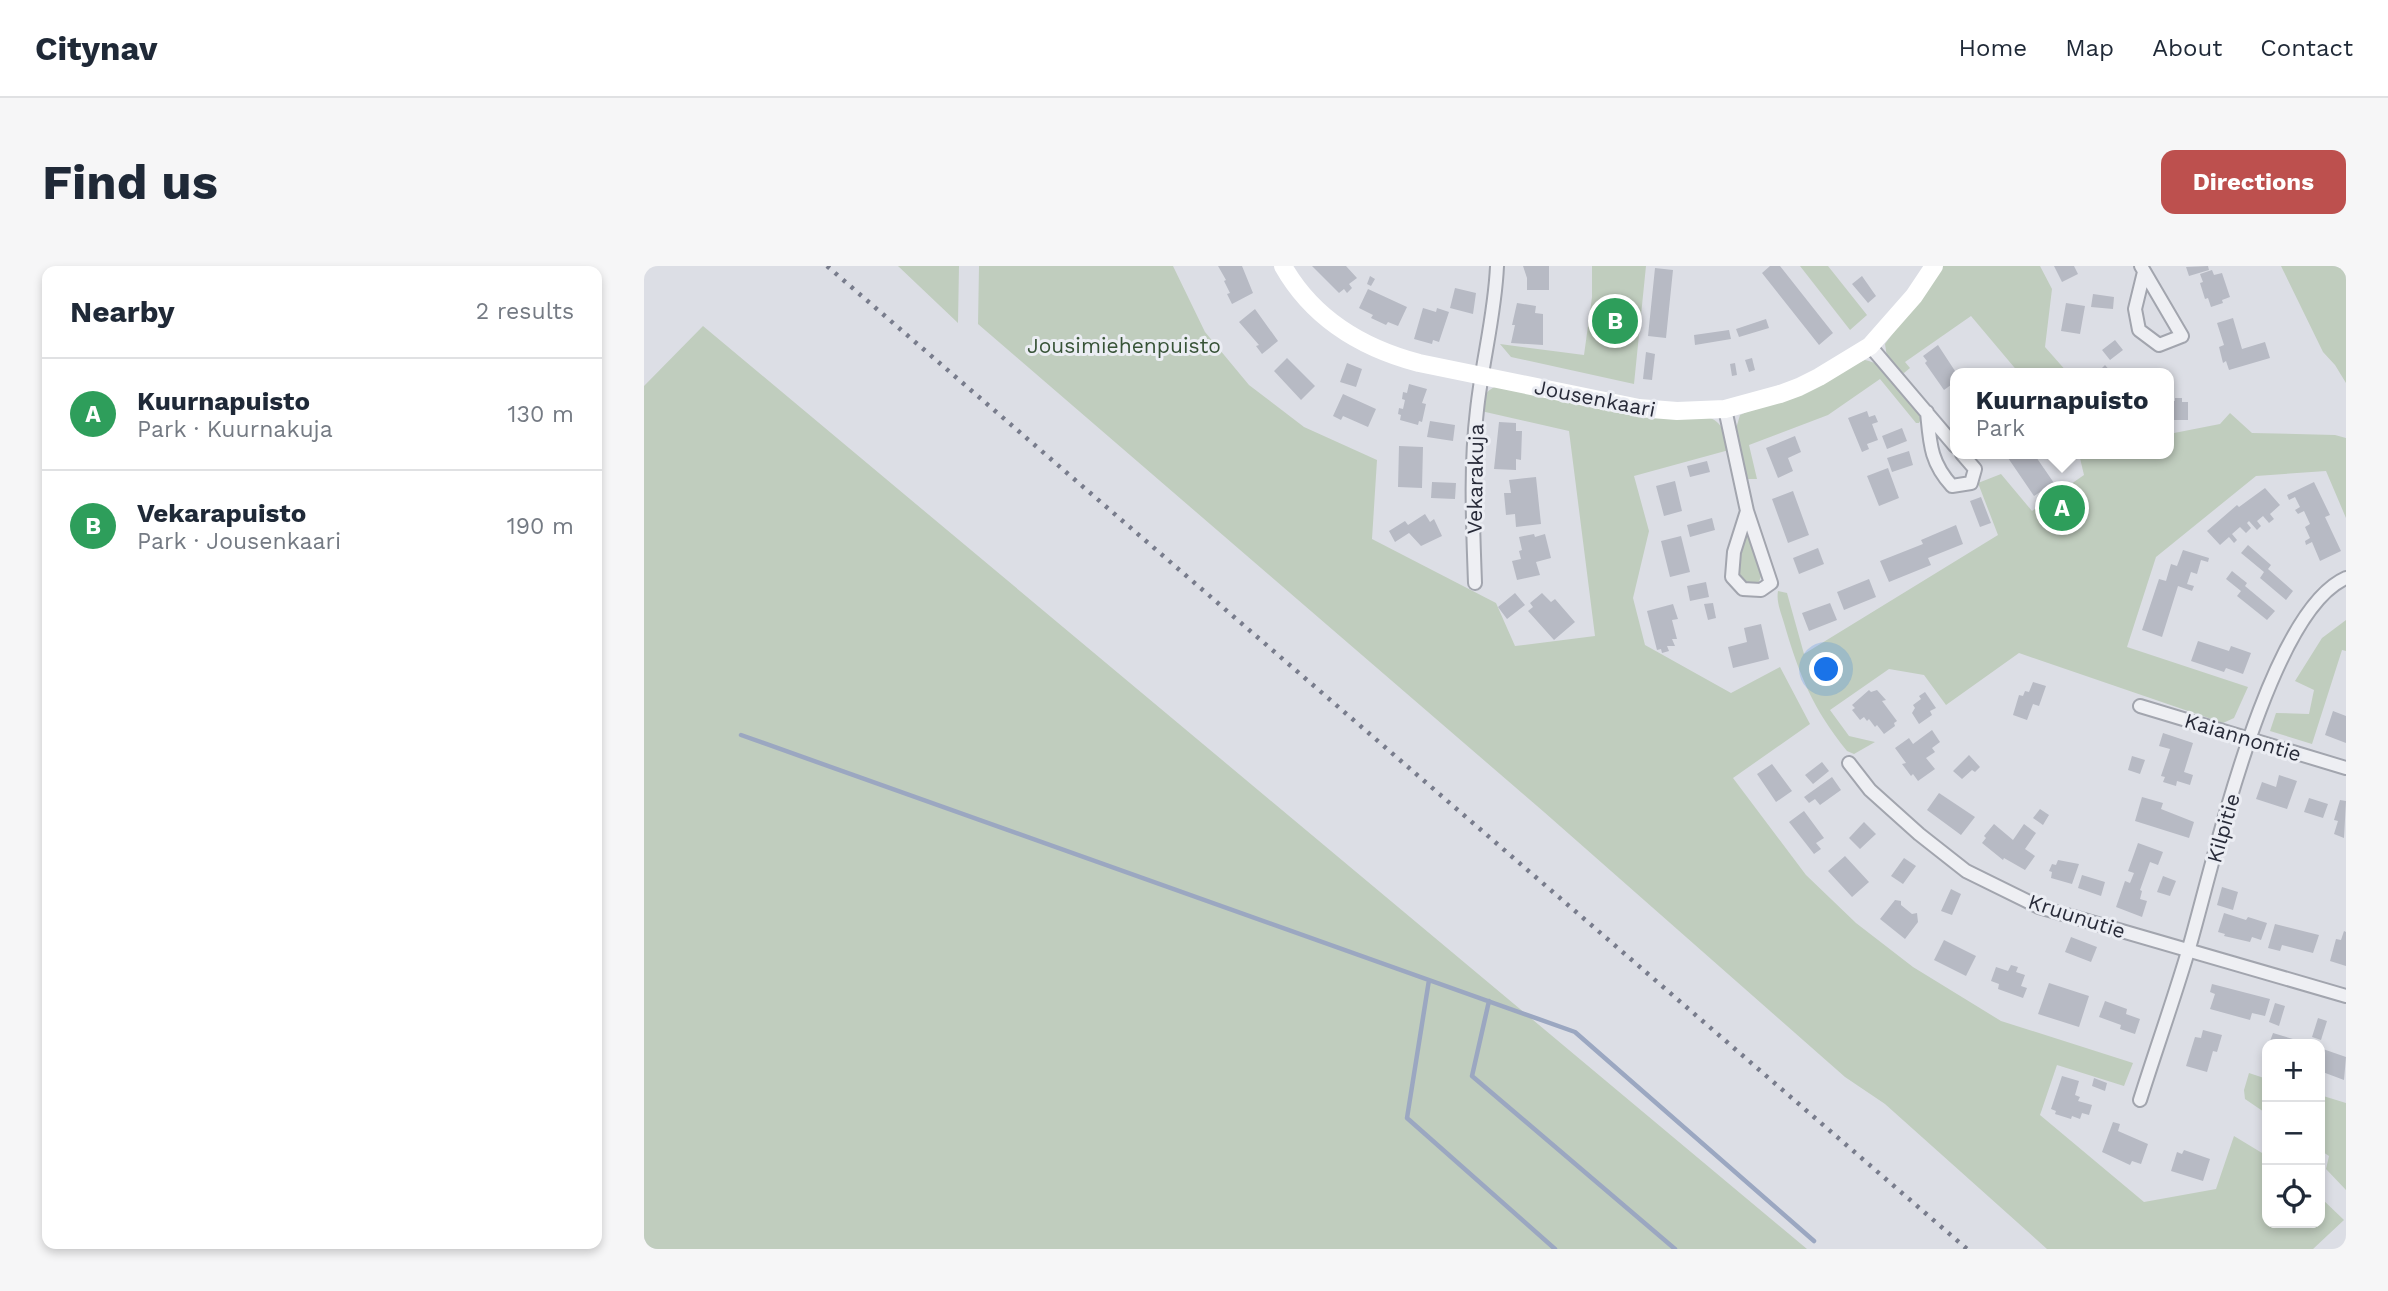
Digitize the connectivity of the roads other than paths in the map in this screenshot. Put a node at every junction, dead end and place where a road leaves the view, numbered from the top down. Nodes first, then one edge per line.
1 (1283, 266) edge
2 (1497, 266) edge
3 (1934, 266) edge
4 (2143, 269) edge
5 (1870, 345) junction
6 (1482, 376) junction
7 (1725, 408) junction
8 (1927, 412) junction
9 (1950, 440) edge
10 (1966, 459) edge
11 (1747, 511) junction
12 (2346, 578) edge
13 (1475, 583) dead end
14 (2140, 706) dead end
15 (2249, 739) junction
16 (1849, 763) dead end
17 (2346, 768) edge
18 (2189, 950) junction
19 (2346, 996) edge
20 (2140, 1100) dead end

1 - 6 street, Jousenkaari
2 - 6 street, Vekarakuja
3 - 5 street, Jousenkaari
4 - 4 street
5 - 7 street, Jousenkaari
5 - 8 street
6 - 7 street, Jousenkaari
6 - 13 street, Vekarakuja
7 - 11 street
8 - 9 street
8 - 10 street
11 - 11 street
12 - 15 street, Kilpitie
14 - 15 street, Kaiannontie
15 - 17 street, Kaiannontie
15 - 18 street, Kilpitie
16 - 18 street, Kruunutie
18 - 19 street, Kruunutie
18 - 20 street, Kilpitie

